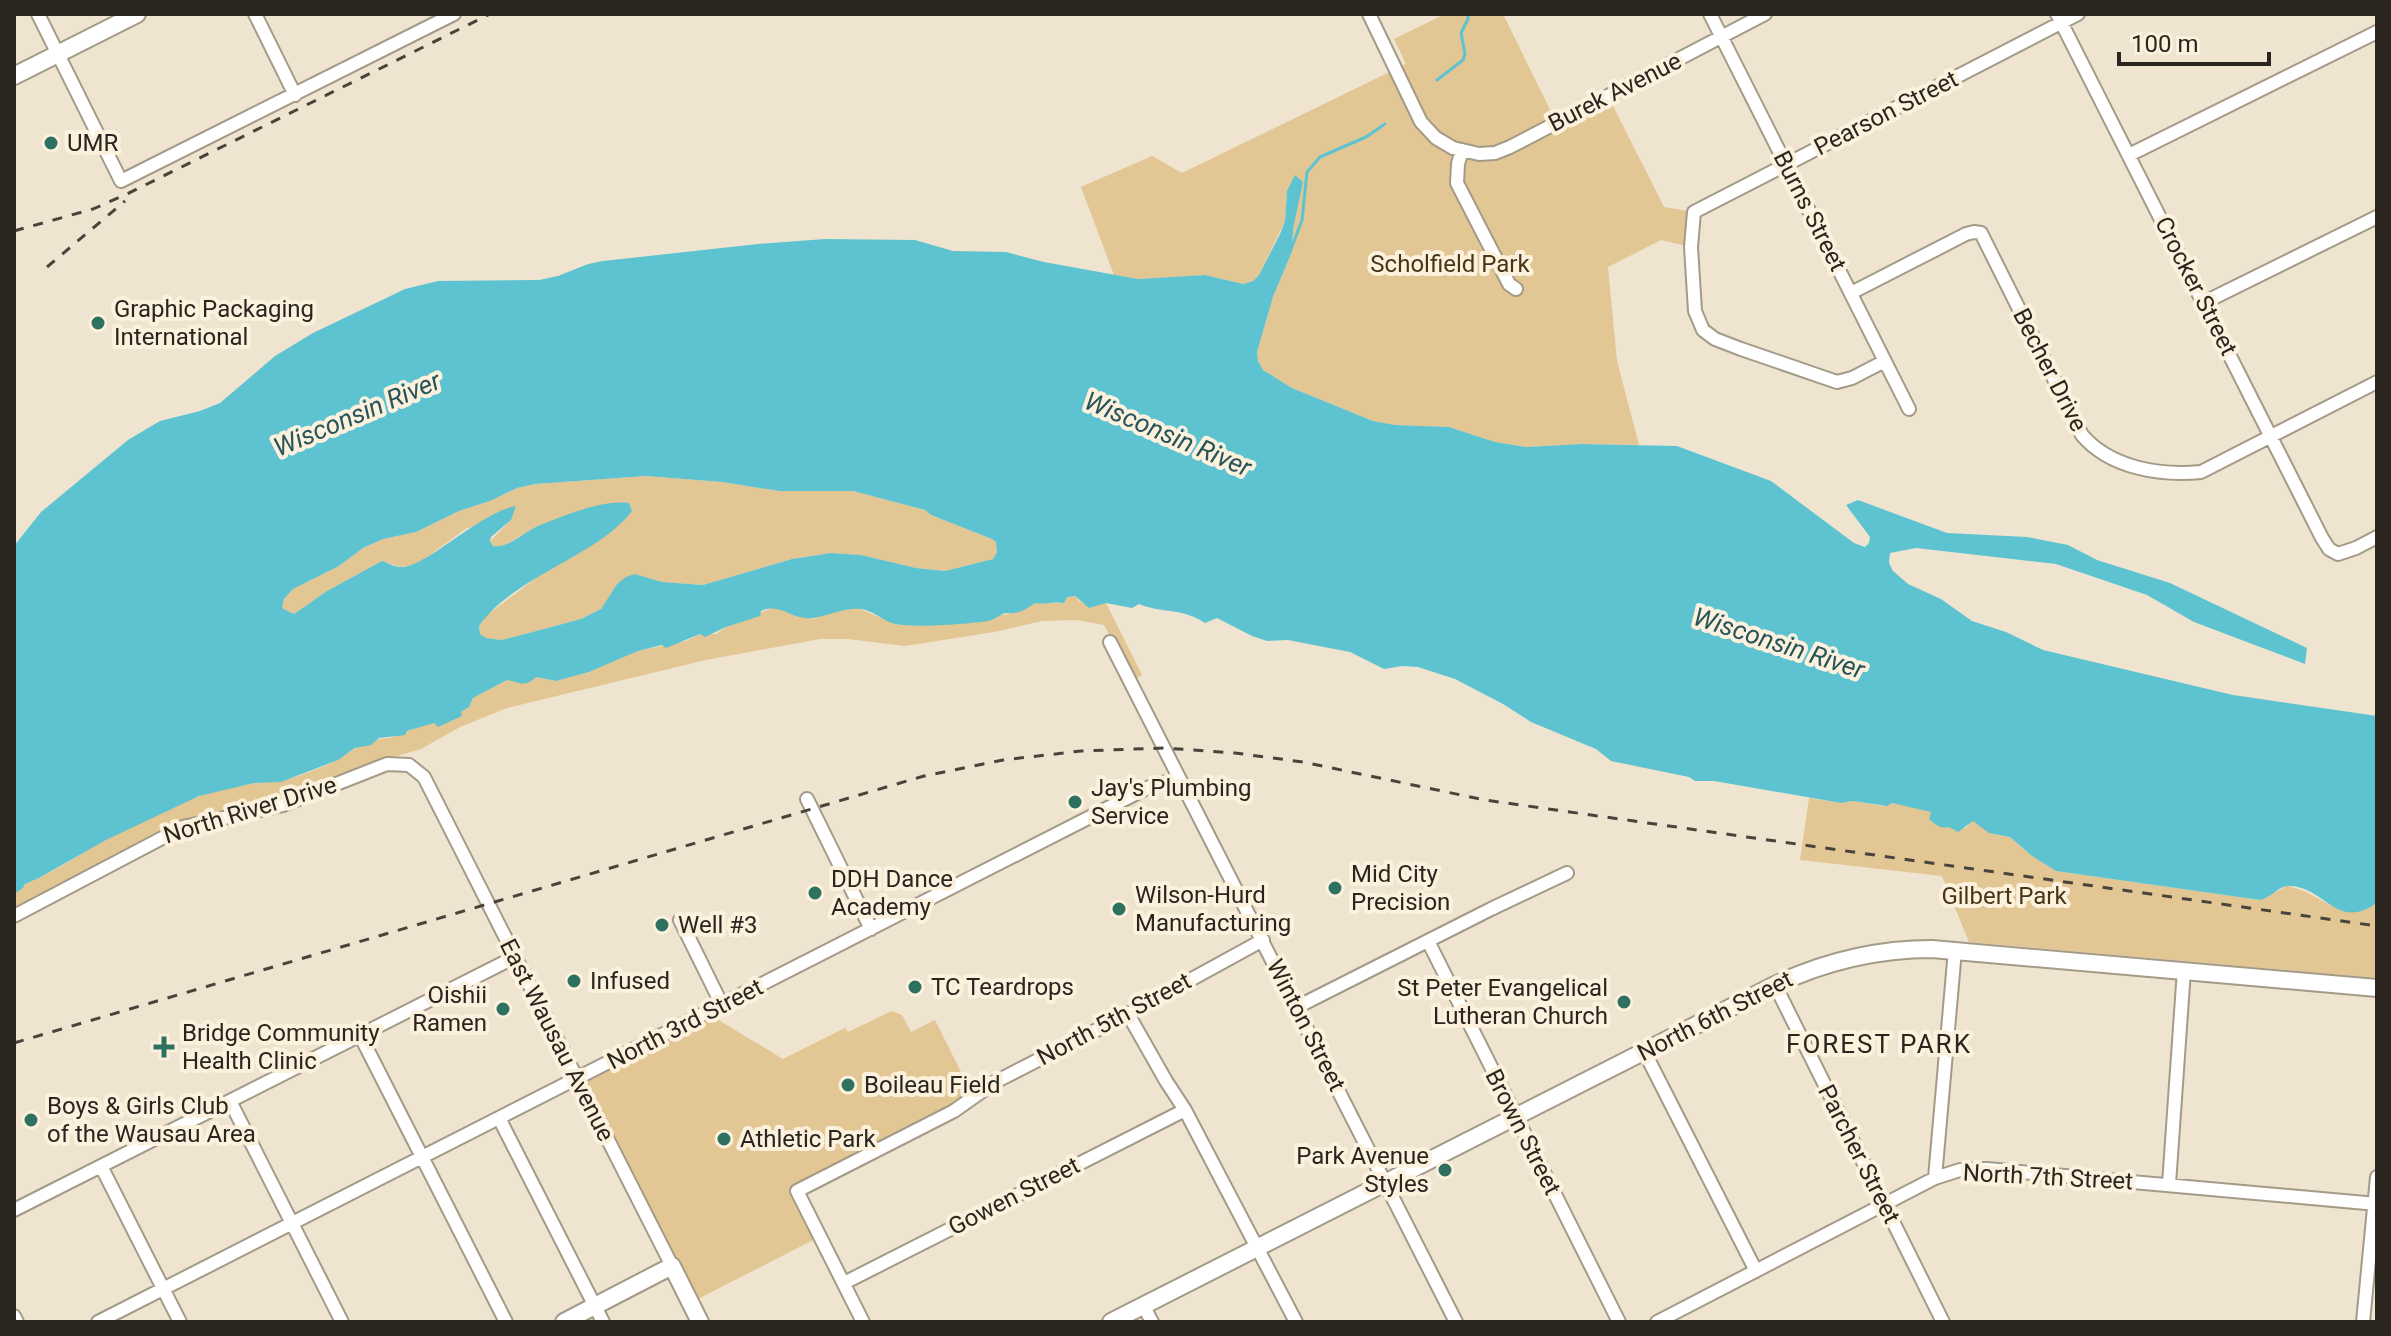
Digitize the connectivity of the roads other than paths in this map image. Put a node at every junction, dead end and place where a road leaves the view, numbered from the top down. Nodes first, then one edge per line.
1 (38, 14) edge
2 (137, 14) edge
3 (255, 14) edge
4 (454, 14) edge
5 (1369, 14) edge
6 (1710, 14) edge
7 (1765, 14) edge
8 (2078, 14) edge
9 (2059, 18) edge
10 (2377, 32) edge
11 (1721, 37) junction
12 (58, 54) junction
13 (14, 76) edge
14 (295, 95) junction
15 (1462, 150) junction
16 (2129, 155) junction
17 (1786, 165) junction
18 (2377, 217) edge
19 (1516, 289) dead end
20 (1851, 293) junction
21 (2205, 302) junction
22 (1885, 361) junction
23 (2377, 382) edge
24 (1909, 409) dead end
25 (2271, 436) junction
26 (2377, 537) edge
27 (1110, 642) dead end
28 (406, 764) joint
29 (1187, 791) junction
30 (807, 799) dead end
31 (1567, 873) dead end
32 (14, 916) edge
33 (680, 920) dead end
34 (871, 929) junction
35 (1263, 940) junction
36 (1428, 941) junction
37 (1955, 950) junction
38 (515, 957) junction
39 (2184, 970) junction
40 (1775, 985) junction
41 (2377, 988) edge
42 (722, 1005) junction
43 (1297, 1007) junction
44 (1128, 1014) junction
45 (360, 1035) junction
46 (1644, 1051) junction
47 (577, 1079) junction
48 (230, 1101) junction
49 (1185, 1110) junction
50 (1515, 1117) junction
51 (499, 1118) junction
52 (422, 1157) junction
53 (101, 1166) junction
54 (2377, 1177) edge
55 (1935, 1178) junction
56 (1385, 1183) junction
57 (2169, 1184) junction
58 (2376, 1204) edge
59 (1885, 1205) junction
60 (14, 1210) edge
61 (292, 1223) junction
62 (1258, 1247) junction
63 (672, 1266) junction
64 (1756, 1271) junction
65 (844, 1283) junction
66 (637, 1284) junction
67 (163, 1289) junction
68 (1143, 1305) junction
69 (595, 1306) junction
70 (14, 1316) edge
71 (17, 1322) edge
72 (98, 1322) edge
73 (180, 1322) edge
74 (342, 1322) edge
75 (506, 1322) edge
76 (564, 1322) edge
77 (603, 1322) edge
78 (698, 1322) edge
79 (863, 1322) edge
80 (1111, 1322) edge
81 (1152, 1322) edge
82 (1296, 1322) edge
83 (1456, 1322) edge
84 (1619, 1322) edge
85 (1657, 1322) edge
86 (1943, 1322) edge
87 (2363, 1322) edge

1 - 12 street
2 - 12 main road
3 - 14 street
4 - 14 street
5 - 15 street
6 - 11 street, Burns Street
7 - 11 street, Burek Avenue
8 - 9 street, Pearson Street
9 - 16 street, Crocker Street
9 - 17 street, Pearson Street
10 - 16 street
11 - 15 street, Burek Avenue
11 - 17 street, Burns Street
12 - 13 main road
12 - 14 street
15 - 19 street
16 - 21 street, Crocker Street
17 - 20 street, Burns Street
17 - 22 street, Pearson Street
18 - 21 street
20 - 22 street, Burns Street
20 - 25 street, Becher Drive
21 - 25 street, Crocker Street
22 - 24 street, Burns Street
23 - 25 street, Becher Drive
25 - 26 street, Crocker Street
27 - 29 street, Winton Street
28 - 32 street, North River Drive
28 - 38 street, East Wausau Avenue
29 - 34 street, North 3rd Street
29 - 35 street, Winton Street
30 - 34 street
31 - 36 street
33 - 42 street
34 - 42 street, North 3rd Street
35 - 43 street, Winton Street
35 - 44 street, North 5th Street
36 - 43 street
36 - 50 street, Brown Street
37 - 39 main road, North 6th Street
37 - 40 main road, North 6th Street
37 - 55 street
38 - 45 street
38 - 47 street, East Wausau Avenue
39 - 41 main road, North 6th Street
39 - 57 street
40 - 46 main road, North 6th Street
40 - 59 street, Parcher Street
42 - 47 street, North 3rd Street
43 - 56 street, Winton Street
44 - 49 street
44 - 65 street, North 5th Street
45 - 48 street
45 - 52 street
46 - 50 main road, North 6th Street
46 - 64 street
47 - 51 street, North 3rd Street
47 - 63 street, East Wausau Avenue
48 - 53 street
48 - 61 street
49 - 62 street
49 - 65 street, Gowen Street
50 - 56 main road, North 6th Street
50 - 84 street, Brown Street
51 - 52 street, North 3rd Street
51 - 69 street
52 - 61 street, North 3rd Street
52 - 75 street
53 - 60 street
53 - 67 street
54 - 58 street
55 - 57 street, North 7th Street
55 - 59 street, North 7th Street
56 - 62 main road, North 6th Street
56 - 83 street, Winton Street
57 - 58 street, North 7th Street
58 - 87 street
59 - 64 street, North 7th Street
59 - 86 street, Parcher Street
61 - 67 street, North 3rd Street
61 - 74 street
62 - 68 main road, North 6th Street
62 - 82 street
63 - 66 main road
63 - 78 main road, East Wausau Avenue
64 - 85 street, North 7th Street
65 - 79 street
66 - 69 main road
66 - 78 main road
67 - 72 street, North 3rd Street
67 - 73 street
68 - 80 main road, North 6th Street
68 - 81 street
69 - 76 main road
69 - 77 street
70 - 71 street

